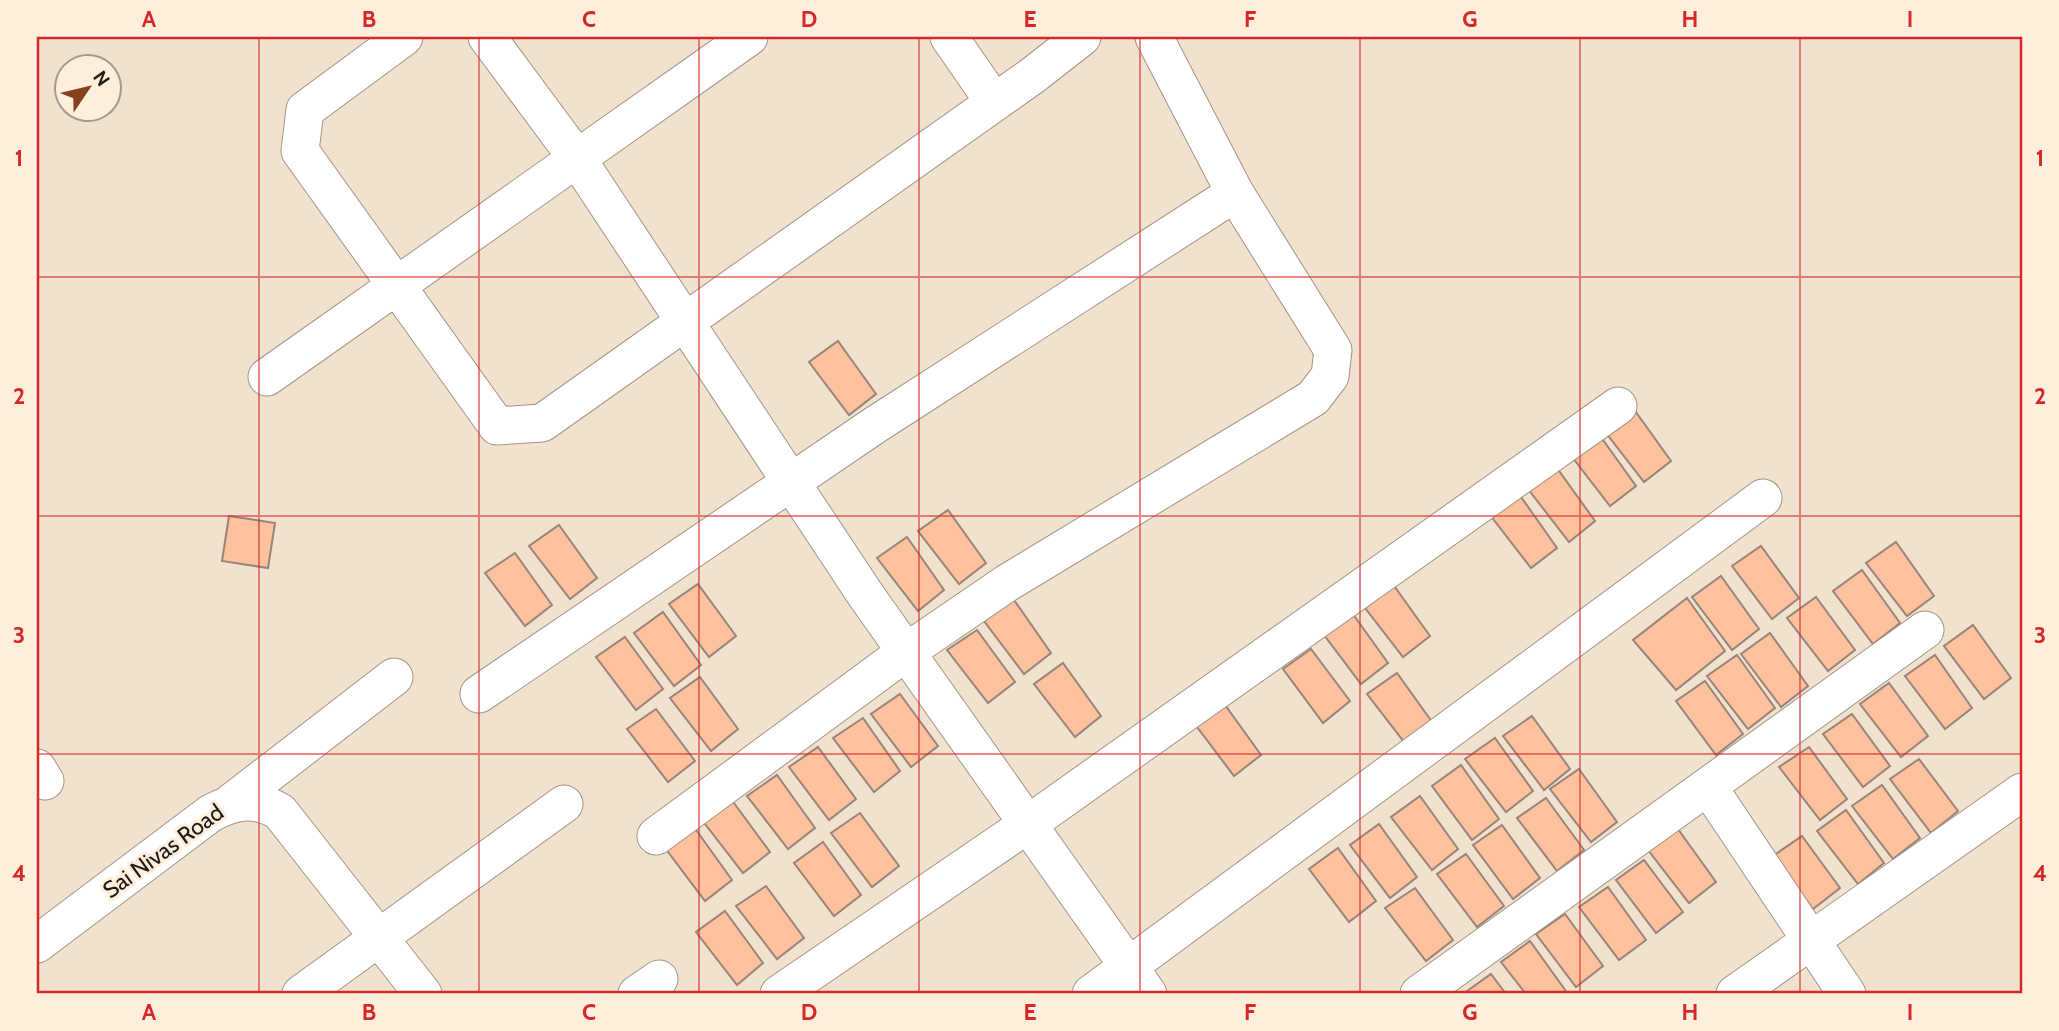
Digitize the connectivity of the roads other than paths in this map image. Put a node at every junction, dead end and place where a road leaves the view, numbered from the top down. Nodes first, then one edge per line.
1 (404, 37) edge
2 (487, 37) edge
3 (749, 37) edge
4 (948, 37) edge
5 (1082, 37) edge
6 (1154, 37) edge
7 (994, 102) junction
8 (576, 157) junction
9 (1235, 193) junction
10 (398, 284) junction
11 (684, 320) junction
12 (267, 377) dead end
13 (1618, 406) dead end
14 (792, 483) junction
15 (1763, 498) dead end
16 (1925, 630) dead end
17 (906, 652) junction
18 (394, 677) dead end
19 (479, 694) dead end
20 (1709, 789) junction
21 (2022, 792) edge
22 (232, 802) junction
23 (564, 804) dead end
24 (1028, 824) junction
25 (656, 835) dead end
26 (379, 938) junction
27 (1812, 942) junction
28 (37, 944) edge
29 (1139, 981) edge
30 (301, 994) edge
31 (423, 994) edge
32 (779, 994) edge
33 (1091, 994) edge
34 (1419, 994) edge
35 (1735, 994) edge
36 (1847, 994) edge

1 - 10 street
2 - 8 street
3 - 8 street
4 - 7 street
5 - 7 street
6 - 9 street
7 - 11 street
8 - 10 street
8 - 11 street
9 - 14 street
9 - 17 street
10 - 11 street
10 - 12 street
11 - 14 street
13 - 24 street
14 - 17 street
14 - 19 street
15 - 29 street
16 - 20 street
17 - 24 street
17 - 25 street
18 - 22 street
20 - 27 street
20 - 34 street
21 - 27 street
22 - 26 street, Sai Nivas Road
22 - 28 street, Sai Nivas Road
23 - 26 street
24 - 29 street
24 - 32 street
26 - 30 street
26 - 31 street, Sai Nivas Road
27 - 35 street
27 - 36 street
29 - 33 street

